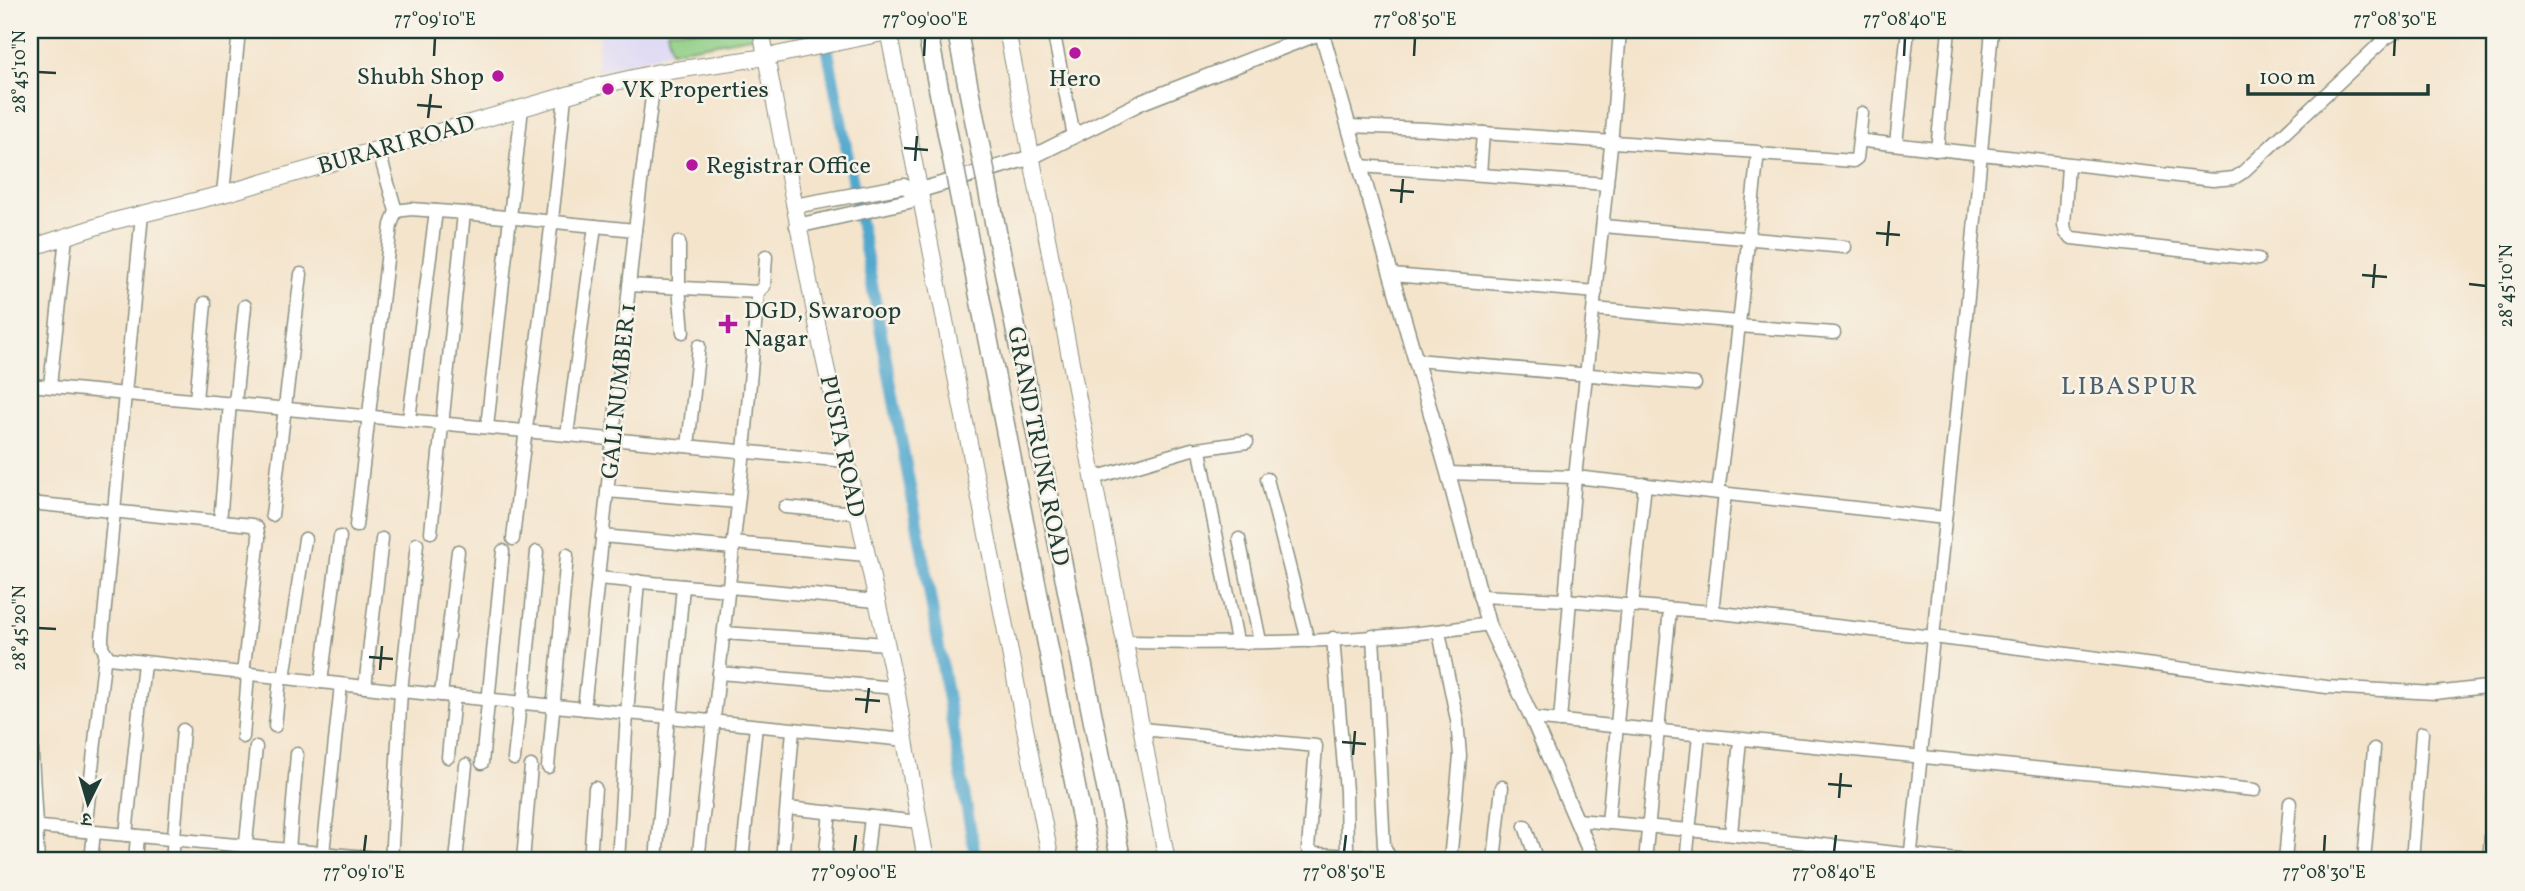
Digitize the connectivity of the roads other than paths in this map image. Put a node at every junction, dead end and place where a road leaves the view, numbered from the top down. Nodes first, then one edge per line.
1 (239, 30) edge
2 (761, 30) edge
3 (927, 30) edge
4 (957, 30) edge
5 (1007, 30) edge
6 (1053, 30) edge
7 (1323, 30) edge
8 (1620, 30) edge
9 (1908, 30) edge
10 (1949, 30) edge
11 (1992, 30) edge
12 (2400, 30) edge
13 (888, 31) edge
14 (766, 58) junction
15 (655, 73) junction
16 (565, 95) junction
17 (522, 108) junction
18 (1862, 113) dead end
19 (1349, 126) junction
20 (1483, 133) junction
21 (1074, 136) junction
22 (1611, 141) junction
23 (1866, 141) dead end
24 (1896, 144) junction
25 (378, 149) junction
26 (1937, 150) junction
27 (1759, 154) junction
28 (1981, 156) junction
29 (1032, 158) junction
30 (1360, 166) junction
31 (2068, 166) junction
32 (1480, 174) junction
33 (1607, 184) junction
34 (917, 192) junction
35 (223, 194) junction
36 (794, 206) junction
37 (396, 211) junction
38 (436, 211) junction
39 (464, 213) junction
40 (142, 214) junction
41 (509, 217) junction
42 (554, 221) junction
43 (595, 226) junction
44 (797, 226) junction
45 (1603, 226) junction
46 (635, 230) junction
47 (65, 237) junction
48 (1748, 240) junction
49 (679, 242) dead end
50 (1845, 247) dead end
51 (30, 248) edge
52 (766, 256) dead end
53 (2258, 259) dead end
54 (301, 274) dead end
55 (1392, 275) junction
56 (629, 285) junction
57 (679, 287) junction
58 (758, 292) junction
59 (1596, 292) junction
60 (205, 303) dead end
61 (245, 306) dead end
62 (1594, 309) junction
63 (1739, 324) junction
64 (683, 332) dead end
65 (1834, 333) dead end
66 (699, 346) dead end
67 (1416, 360) junction
68 (1587, 373) junction
69 (30, 384) edge
70 (1695, 384) dead end
71 (50, 386) junction
72 (124, 393) junction
73 (196, 400) junction
74 (233, 403) junction
75 (284, 408) junction
76 (369, 415) junction
77 (409, 419) junction
78 (442, 423) junction
79 (487, 427) junction
80 (525, 431) junction
81 (567, 435) junction
82 (612, 439) junction
83 (1247, 442) dead end
84 (688, 446) junction
85 (1198, 449) junction
86 (744, 451) junction
87 (846, 461) junction
88 (1448, 473) junction
89 (1574, 477) junction
90 (1094, 478) junction
91 (1267, 479) dead end
92 (1645, 484) junction
93 (607, 491) junction
94 (1721, 492) junction
95 (738, 502) junction
96 (30, 503) edge
97 (785, 508) dead end
98 (113, 511) junction
99 (857, 513) junction
100 (272, 515) dead end
101 (1945, 518) junction
102 (220, 522) junction
103 (356, 526) dead end
104 (431, 532) dead end
105 (602, 536) junction
106 (340, 537) dead end
107 (305, 539) dead end
108 (382, 539) dead end
109 (1240, 539) dead end
110 (513, 540) dead end
111 (417, 544) dead end
112 (733, 545) junction
113 (458, 551) dead end
114 (503, 551) dead end
115 (537, 552) dead end
116 (567, 555) dead end
117 (866, 555) junction
118 (598, 578) junction
119 (638, 581) junction
120 (683, 586) junction
121 (729, 589) junction
122 (1479, 596) junction
123 (1568, 600) junction
124 (876, 601) junction
125 (1630, 605) junction
126 (1670, 609) junction
127 (1712, 612) junction
128 (1488, 624) junction
129 (1439, 632) junction
130 (724, 633) junction
131 (1373, 636) junction
132 (1933, 637) junction
133 (1334, 638) junction
134 (1260, 641) junction
135 (1308, 641) junction
136 (1126, 642) junction
137 (1237, 642) junction
138 (887, 644) junction
139 (105, 653) junction
140 (144, 663) junction
141 (719, 673) junction
142 (246, 674) junction
143 (282, 678) junction
144 (321, 682) junction
145 (341, 685) junction
146 (2495, 686) edge
147 (365, 687) junction
148 (896, 688) junction
149 (401, 691) junction
150 (448, 696) junction
151 (489, 700) junction
152 (522, 703) junction
153 (554, 706) junction
154 (584, 709) junction
155 (627, 713) junction
156 (669, 718) junction
157 (1532, 718) junction
158 (1560, 721) junction
159 (714, 722) junction
160 (275, 726) dead end
161 (756, 726) junction
162 (1617, 727) junction
163 (1142, 729) junction
164 (183, 730) dead end
165 (793, 730) junction
166 (1659, 731) junction
167 (2422, 733) dead end
168 (1699, 735) junction
169 (243, 737) dead end
170 (30, 738) edge
171 (906, 740) junction
172 (1740, 740) junction
173 (256, 747) dead end
174 (2374, 749) dead end
175 (297, 754) dead end
176 (1920, 756) junction
177 (448, 757) dead end
178 (514, 759) dead end
179 (482, 763) dead end
180 (466, 765) dead end
181 (531, 766) dead end
182 (548, 767) dead end
183 (2495, 786) edge
184 (1502, 787) dead end
185 (595, 788) dead end
186 (2255, 790) dead end
187 (2290, 803) dead end
188 (787, 808) junction
189 (830, 812) junction
190 (872, 817) junction
191 (1577, 820) junction
192 (920, 822) junction
193 (1608, 823) junction
194 (32, 826) edge
195 (1525, 826) dead end
196 (1648, 826) junction
197 (1689, 830) junction
198 (90, 831) junction
199 (1731, 834) junction
200 (132, 835) junction
201 (174, 839) junction
202 (246, 846) junction
203 (283, 853) edge
204 (1349, 855) junction
205 (325, 856) edge
206 (1390, 858) junction
207 (1910, 858) edge
208 (391, 860) edge
209 (37, 861) edge
210 (92, 861) edge
211 (135, 861) edge
212 (172, 861) edge
213 (244, 861) edge
214 (409, 861) edge
215 (456, 861) edge
216 (523, 861) edge
217 (590, 861) edge
218 (618, 861) edge
219 (656, 861) edge
220 (698, 861) edge
221 (742, 861) edge
222 (782, 861) edge
223 (825, 861) edge
224 (866, 861) edge
225 (926, 861) edge
226 (1051, 861) edge
227 (1090, 861) edge
228 (1121, 861) edge
229 (1167, 861) edge
230 (1411, 861) edge
231 (1450, 861) edge
232 (1494, 861) edge
233 (1537, 861) edge
234 (1594, 861) edge
235 (1645, 861) edge
236 (1686, 861) edge
237 (1967, 861) edge
238 (2285, 861) edge
239 (2364, 861) edge
240 (2412, 861) edge
241 (2489, 861) edge

1 - 35 street
2 - 14 main road, PUSTA ROAD
3 - 227 highway, GRAND TRUNK ROAD, bridge
4 - 228 highway, GRAND TRUNK ROAD, bridge
5 - 29 main road
6 - 21 street
7 - 19 street
7 - 21 street
8 - 22 street
9 - 24 street
10 - 26 street
11 - 28 street
12 - 31 street
13 - 14 main road, BURARI ROAD
13 - 34 main road
14 - 15 main road, BURARI ROAD
14 - 36 main road, PUSTA ROAD
15 - 16 main road, BURARI ROAD
15 - 46 street, GALI NUMBER 1
16 - 17 main road, BURARI ROAD
16 - 42 street
17 - 25 main road, BURARI ROAD
17 - 41 street
18 - 27 street
19 - 20 street
19 - 30 street
20 - 22 street
20 - 32 street
21 - 29 street
22 - 27 street
22 - 33 street
23 - 24 street
24 - 26 street
25 - 35 main road, BURARI ROAD
25 - 37 street
26 - 28 street
27 - 48 street
28 - 31 street
28 - 101 street
29 - 34 street
29 - 90 main road
30 - 32 street
30 - 55 street
31 - 53 street
32 - 33 street
33 - 45 street
34 - 36 street
34 - 44 street
34 - 226 main road
35 - 40 main road, BURARI ROAD
36 - 44 main road, PUSTA ROAD
37 - 38 street
37 - 76 street
38 - 39 street
38 - 77 street
39 - 41 street
39 - 78 street
40 - 47 main road, BURARI ROAD
40 - 72 street
41 - 42 street
41 - 79 street
42 - 43 street
42 - 80 street
43 - 46 street
43 - 81 street
44 - 87 main road, PUSTA ROAD
45 - 48 street
45 - 59 street
46 - 56 street, GALI NUMBER 1
47 - 51 main road, BURARI ROAD
47 - 71 street
48 - 50 street
48 - 63 street
49 - 57 street
52 - 58 street
54 - 75 street
55 - 59 street
55 - 67 street
56 - 57 street
56 - 82 street, GALI NUMBER 1
57 - 58 street
57 - 64 street
58 - 86 street
59 - 62 street
60 - 73 street
61 - 74 street
62 - 63 street
62 - 68 street
63 - 65 street
63 - 94 street
66 - 84 street
67 - 68 street
67 - 88 street
68 - 70 street
68 - 89 street
69 - 71 street
71 - 72 street
72 - 73 street
72 - 98 street
73 - 74 street
74 - 75 street
74 - 102 street
75 - 76 street
75 - 100 street
76 - 77 street
76 - 103 street
77 - 78 street
78 - 79 street
78 - 104 street
79 - 80 street
80 - 81 street
80 - 110 street
81 - 82 street
82 - 84 street
82 - 93 street, GALI NUMBER 1
83 - 85 street
84 - 86 street
85 - 90 street
85 - 137 street
86 - 87 street
86 - 95 street
87 - 99 main road, PUSTA ROAD
88 - 89 street
88 - 122 street
89 - 92 street
89 - 123 street
90 - 136 main road
91 - 135 street
92 - 94 street
92 - 125 street
93 - 95 street
93 - 105 street, GALI NUMBER 1
94 - 101 street
94 - 127 street
95 - 112 street
96 - 98 street
97 - 99 street
98 - 102 street
98 - 139 street
99 - 117 main road, PUSTA ROAD
101 - 132 street
102 - 142 street
105 - 112 street
105 - 118 street, GALI NUMBER 1
106 - 144 street
107 - 143 street
108 - 147 street
109 - 134 street
111 - 149 street
112 - 117 street
112 - 121 street
113 - 150 street
114 - 151 street
115 - 152 street
116 - 153 street
117 - 124 main road, PUSTA ROAD
118 - 119 street
118 - 154 street, GALI NUMBER 1
119 - 120 street
119 - 155 street
120 - 121 street
120 - 156 street
121 - 124 street
121 - 130 street
122 - 123 street
122 - 128 street
123 - 125 street
123 - 158 street
124 - 138 main road, PUSTA ROAD
125 - 126 street
125 - 162 street
126 - 127 street
126 - 166 street
127 - 132 street
128 - 129 street
128 - 157 street
129 - 131 street
129 - 231 street
130 - 138 street
130 - 141 street
131 - 133 street
131 - 206 street
132 - 146 street
132 - 176 street
133 - 135 street
133 - 204 street
134 - 135 street
134 - 137 street
136 - 137 street
136 - 163 main road
138 - 148 main road, PUSTA ROAD
139 - 140 street
139 - 198 street
140 - 142 street
140 - 200 street
141 - 148 street
141 - 159 street
142 - 143 street
142 - 169 street
143 - 144 street
143 - 160 street
144 - 145 street
145 - 147 street
145 - 205 street
147 - 149 street
148 - 171 main road, PUSTA ROAD
149 - 150 street
149 - 208 street
150 - 151 street
150 - 177 street
151 - 152 street
151 - 179 street
152 - 153 street
152 - 178 street
153 - 154 street
153 - 182 street
154 - 155 street
155 - 156 street
155 - 218 street
156 - 159 street
156 - 219 street
157 - 158 street
157 - 191 street
158 - 162 street
159 - 161 street
159 - 220 street
161 - 165 street
161 - 221 street
162 - 166 street
162 - 193 street
163 - 204 street
163 - 229 main road
164 - 201 street
165 - 171 street
165 - 188 street
166 - 168 street
166 - 196 street
167 - 240 street
168 - 172 street
168 - 197 street
170 - 194 street
171 - 192 main road, PUSTA ROAD
172 - 176 street
172 - 199 street
173 - 202 street
174 - 239 street
175 - 203 street
176 - 186 street
176 - 207 street
180 - 215 street
181 - 216 street
183 - 241 street
184 - 232 street
185 - 217 street
187 - 238 street
188 - 189 street
188 - 222 street
189 - 190 street
189 - 223 street
190 - 192 street
190 - 224 street
191 - 193 street
191 - 234 street
192 - 225 main road, PUSTA ROAD
193 - 196 street
194 - 198 street
194 - 209 street
195 - 233 street
196 - 197 street
196 - 235 street
197 - 199 street
197 - 236 street
198 - 200 street
198 - 210 street
199 - 207 street
200 - 201 street
200 - 211 street
201 - 202 street
201 - 212 street
202 - 203 street
202 - 213 street
203 - 205 street
204 - 206 street
205 - 208 street
206 - 230 street
207 - 237 street
208 - 214 street

